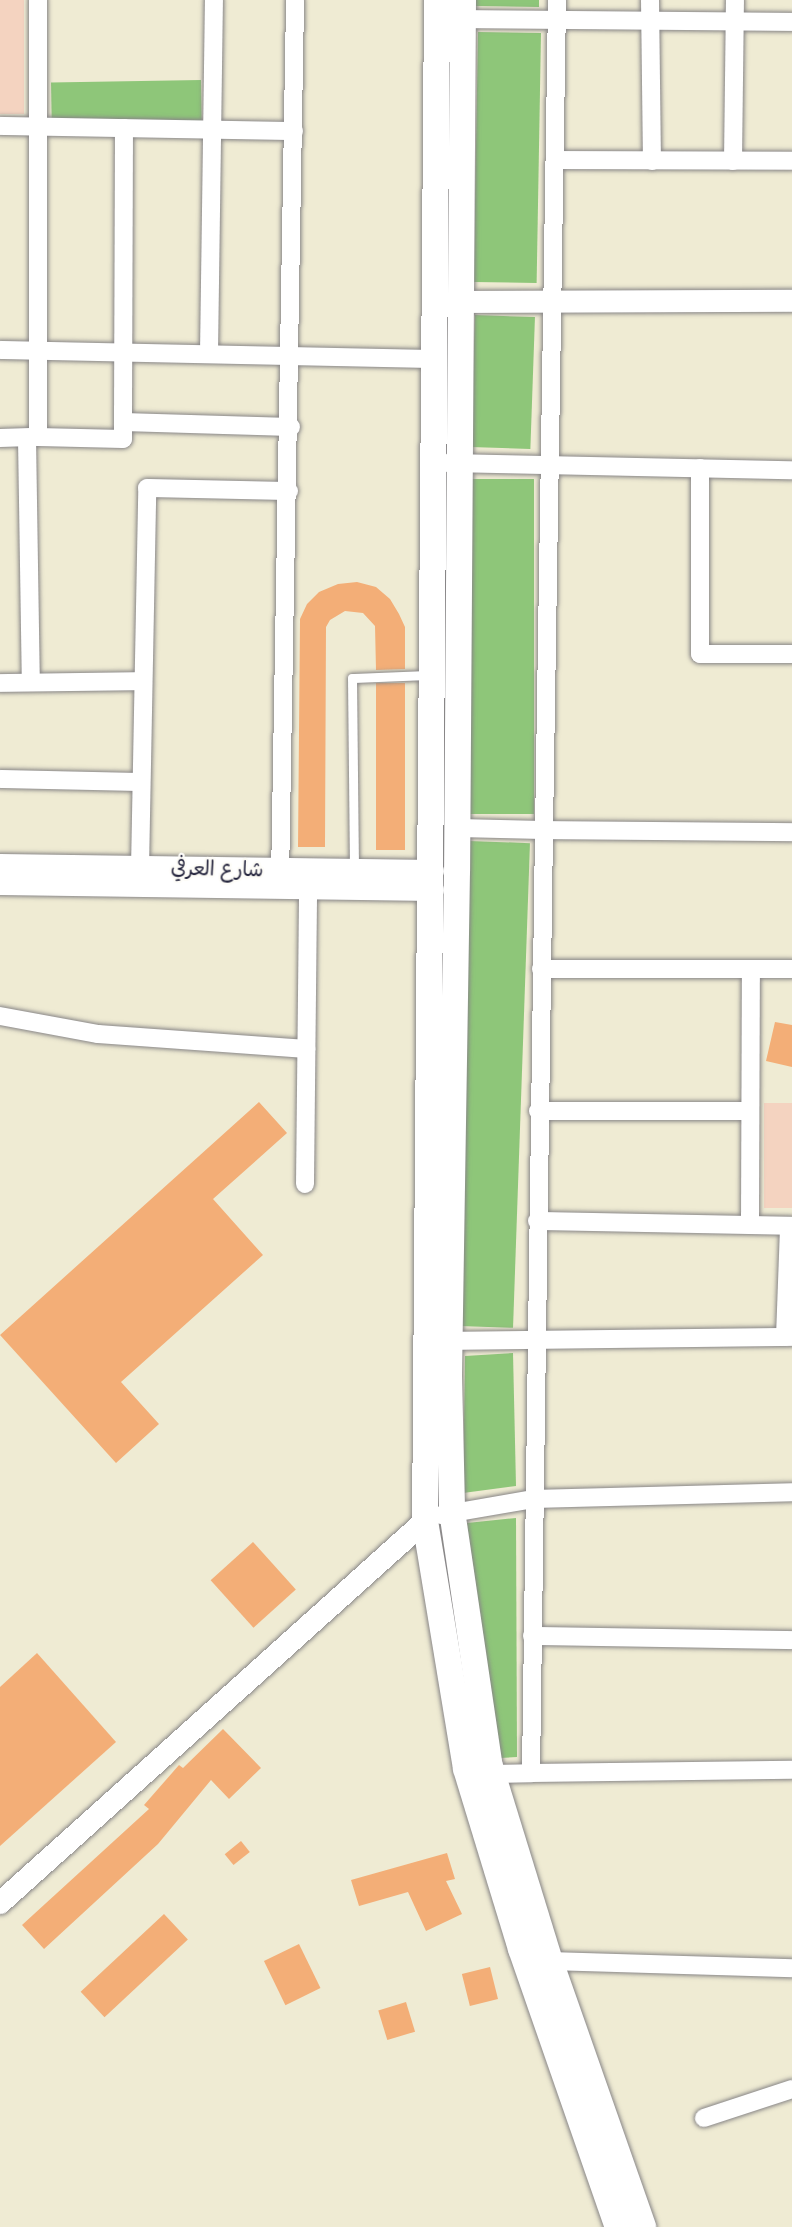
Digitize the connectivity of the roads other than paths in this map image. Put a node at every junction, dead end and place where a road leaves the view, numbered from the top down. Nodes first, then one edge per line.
1 (38, 0) edge
2 (214, 0) edge
3 (296, 0) edge
4 (437, 0) edge
5 (557, 0) edge
6 (650, 0) edge
7 (735, 0) edge
8 (463, 10) edge
9 (556, 20) junction
10 (650, 20) junction
11 (735, 21) junction
12 (792, 22) edge
13 (0, 126) edge
14 (35, 126) junction
15 (124, 128) junction
16 (213, 130) junction
17 (294, 131) junction
18 (556, 160) junction
19 (652, 161) junction
20 (733, 161) junction
21 (792, 161) edge
22 (792, 301) edge
23 (459, 302) junction
24 (551, 302) junction
25 (0, 350) edge
26 (38, 351) junction
27 (123, 353) junction
28 (209, 354) junction
29 (292, 356) junction
30 (434, 359) junction
31 (123, 422) junction
32 (291, 427) junction
33 (0, 438) edge
34 (33, 438) junction
35 (446, 463) junction
36 (549, 465) junction
37 (700, 468) junction
38 (792, 470) edge
39 (289, 491) junction
40 (792, 654) edge
41 (433, 675) junction
42 (143, 681) junction
43 (31, 682) junction
44 (0, 683) edge
45 (0, 779) edge
46 (141, 783) junction
47 (457, 828) junction
48 (544, 830) junction
49 (792, 832) edge
50 (0, 865) edge
51 (140, 868) junction
52 (354, 871) junction
53 (280, 880) junction
54 (433, 881) junction
55 (0, 884) edge
56 (309, 890) junction
57 (541, 969) junction
58 (751, 969) junction
59 (792, 969) edge
60 (0, 1016) edge
61 (306, 1048) junction
62 (538, 1111) junction
63 (750, 1111) junction
64 (305, 1184) dead end
65 (537, 1221) junction
66 (750, 1225) junction
67 (790, 1226) edge
68 (789, 1337) edge
69 (535, 1339) junction
70 (449, 1341) junction
71 (792, 1492) edge
72 (533, 1499) junction
73 (452, 1511) junction
74 (425, 1521) junction
75 (532, 1636) junction
76 (792, 1640) edge
77 (792, 1770) edge
78 (531, 1773) junction
79 (492, 1774) junction
80 (0, 1903) edge
81 (550, 1961) junction
82 (792, 1968) edge
83 (792, 2089) edge
84 (704, 2118) dead end
85 (618, 2227) edge
86 (643, 2227) edge

1 - 14 street
2 - 16 street
3 - 17 street
4 - 30 main road
5 - 9 street
6 - 10 street
7 - 11 street
8 - 9 street
8 - 23 main road
9 - 10 street
9 - 18 street
10 - 11 street
10 - 19 street
11 - 12 street
11 - 20 street
13 - 14 street
14 - 15 street
14 - 26 street
15 - 16 street
15 - 27 street
16 - 17 street
16 - 28 street
17 - 29 street
18 - 19 street
18 - 24 street
19 - 20 street
20 - 21 street
22 - 24 street
23 - 24 street
23 - 35 main road
24 - 36 street
25 - 26 street
26 - 27 street
26 - 34 street
27 - 28 street
27 - 31 street
28 - 29 street
29 - 30 street
29 - 32 street
30 - 35 main road
31 - 32 street
31 - 34 street
32 - 39 street
33 - 34 street
34 - 43 street
35 - 36 street
35 - 41 main road
35 - 47 main road
36 - 37 street
36 - 48 street
37 - 38 street
37 - 40 street
39 - 42 street
39 - 53 street
41 - 52 lane
41 - 54 main road
42 - 43 street
42 - 46 street
43 - 44 street
45 - 46 street
46 - 51 street
47 - 48 street
47 - 70 main road
48 - 49 street
48 - 57 street
50 - 51 street, شارع العرفي
51 - 53 street, شارع العرفي
52 - 53 street, شارع العرفي
52 - 54 street, شارع العرفي
53 - 55 street, شارع العرفي
53 - 56 street, شارع العرفي
54 - 56 street, شارع العرفي
54 - 74 main road
56 - 61 street
57 - 58 street
57 - 62 street
58 - 59 street
58 - 63 street
60 - 61 street
61 - 64 street
62 - 63 street
62 - 65 street
63 - 66 street
65 - 66 street
65 - 69 street
66 - 67 street
67 - 68 street
68 - 69 street
69 - 70 street
69 - 72 street
70 - 73 main road
71 - 72 street
72 - 73 street
72 - 75 street
73 - 74 street
73 - 79 main road
74 - 80 street
74 - 85 main road
75 - 76 street
75 - 78 street
77 - 78 street
78 - 79 street
79 - 81 main road
81 - 82 street
81 - 86 main road
83 - 84 street

